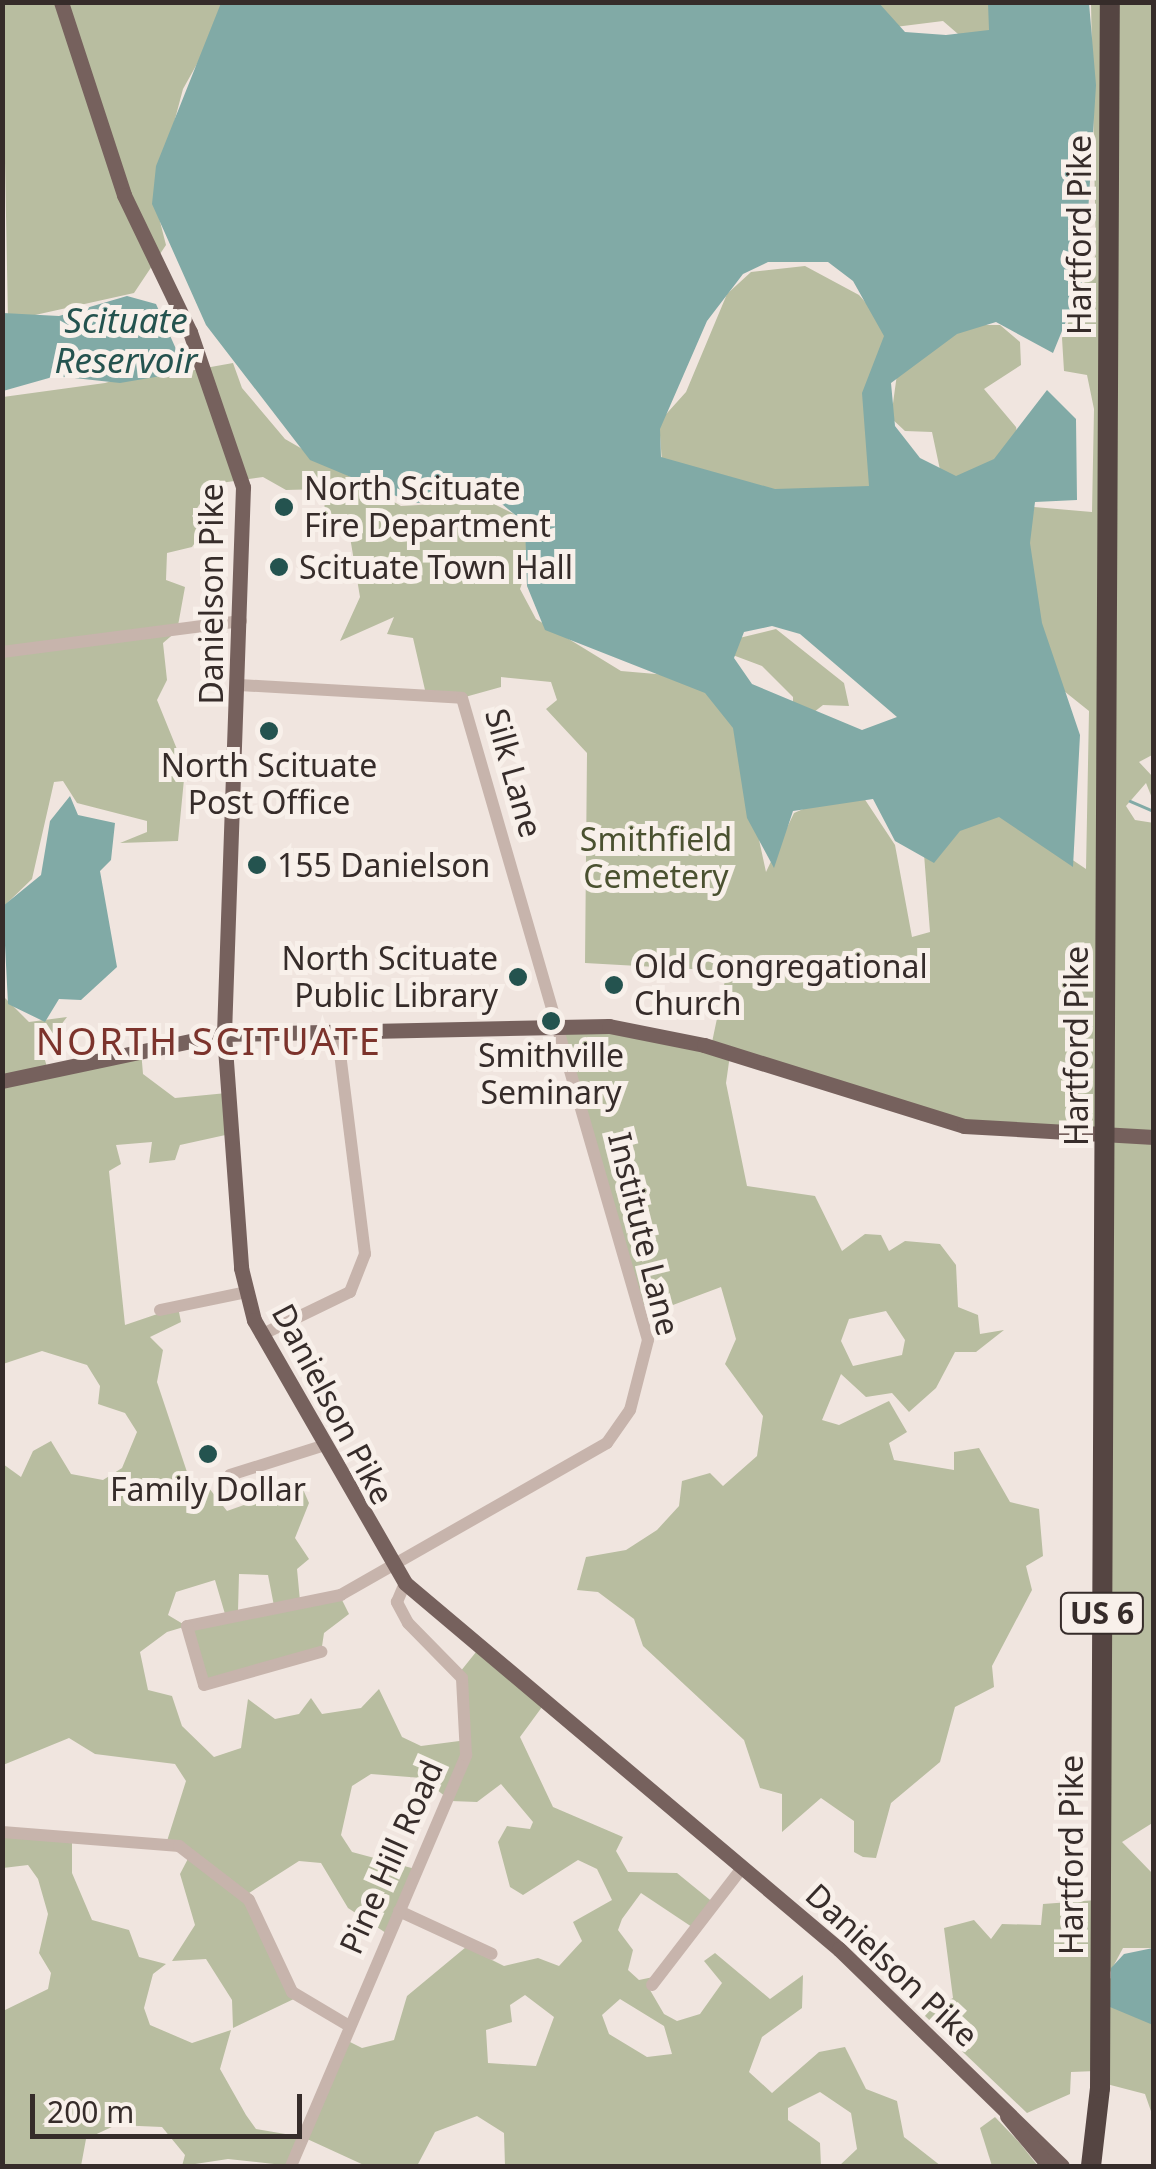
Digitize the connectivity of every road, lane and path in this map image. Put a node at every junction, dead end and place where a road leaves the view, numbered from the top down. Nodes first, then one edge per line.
1 (60, 2) edge
2 (1110, 2) edge
3 (241, 621) junction
4 (2, 652) edge
5 (239, 685) junction
6 (555, 1023) junction
7 (336, 1030) junction
8 (224, 1034) junction
9 (2, 1082) edge
10 (1154, 1137) edge
11 (1107, 1138) junction
12 (246, 1292) junction
13 (160, 1310) dead end
14 (262, 1335) junction
15 (322, 1446) junction
16 (230, 1475) dead end
17 (390, 1565) junction
18 (405, 1583) junction
19 (321, 1652) dead end
20 (2, 1832) edge
21 (743, 1867) junction
22 (399, 1911) junction
23 (492, 1954) dead end
24 (652, 1985) dead end
25 (346, 2024) junction
26 (1000, 2106) junction
27 (1093, 2164) edge
28 (291, 2166) edge
29 (1049, 2166) edge
30 (1062, 2166) edge

1 - 3 main road, Danielson Pike
2 - 11 highway, Hartford Pike / US 6
3 - 4 street
3 - 5 main road, Danielson Pike
5 - 6 street, Silk Lane
5 - 8 main road, Danielson Pike
6 - 7 main road
6 - 11 main road
6 - 17 street, Institute Lane
7 - 8 main road
7 - 14 street
8 - 9 main road
8 - 12 main road, Danielson Pike
10 - 11 main road
11 - 27 highway, Hartford Pike / US 6
12 - 13 street
12 - 14 main road, Danielson Pike
14 - 15 main road, Danielson Pike
15 - 16 street
15 - 17 main road, Danielson Pike
17 - 18 main road, Danielson Pike
17 - 19 street, Institute Lane
18 - 21 main road, Danielson Pike
18 - 22 street, Pine Hill Road
20 - 25 street
21 - 24 street
21 - 26 main road, Danielson Pike
22 - 23 street
22 - 25 street, Pine Hill Road
25 - 28 street, Pine Hill Road
26 - 29 main road, Danielson Pike
26 - 30 main road, Danielson Pike

